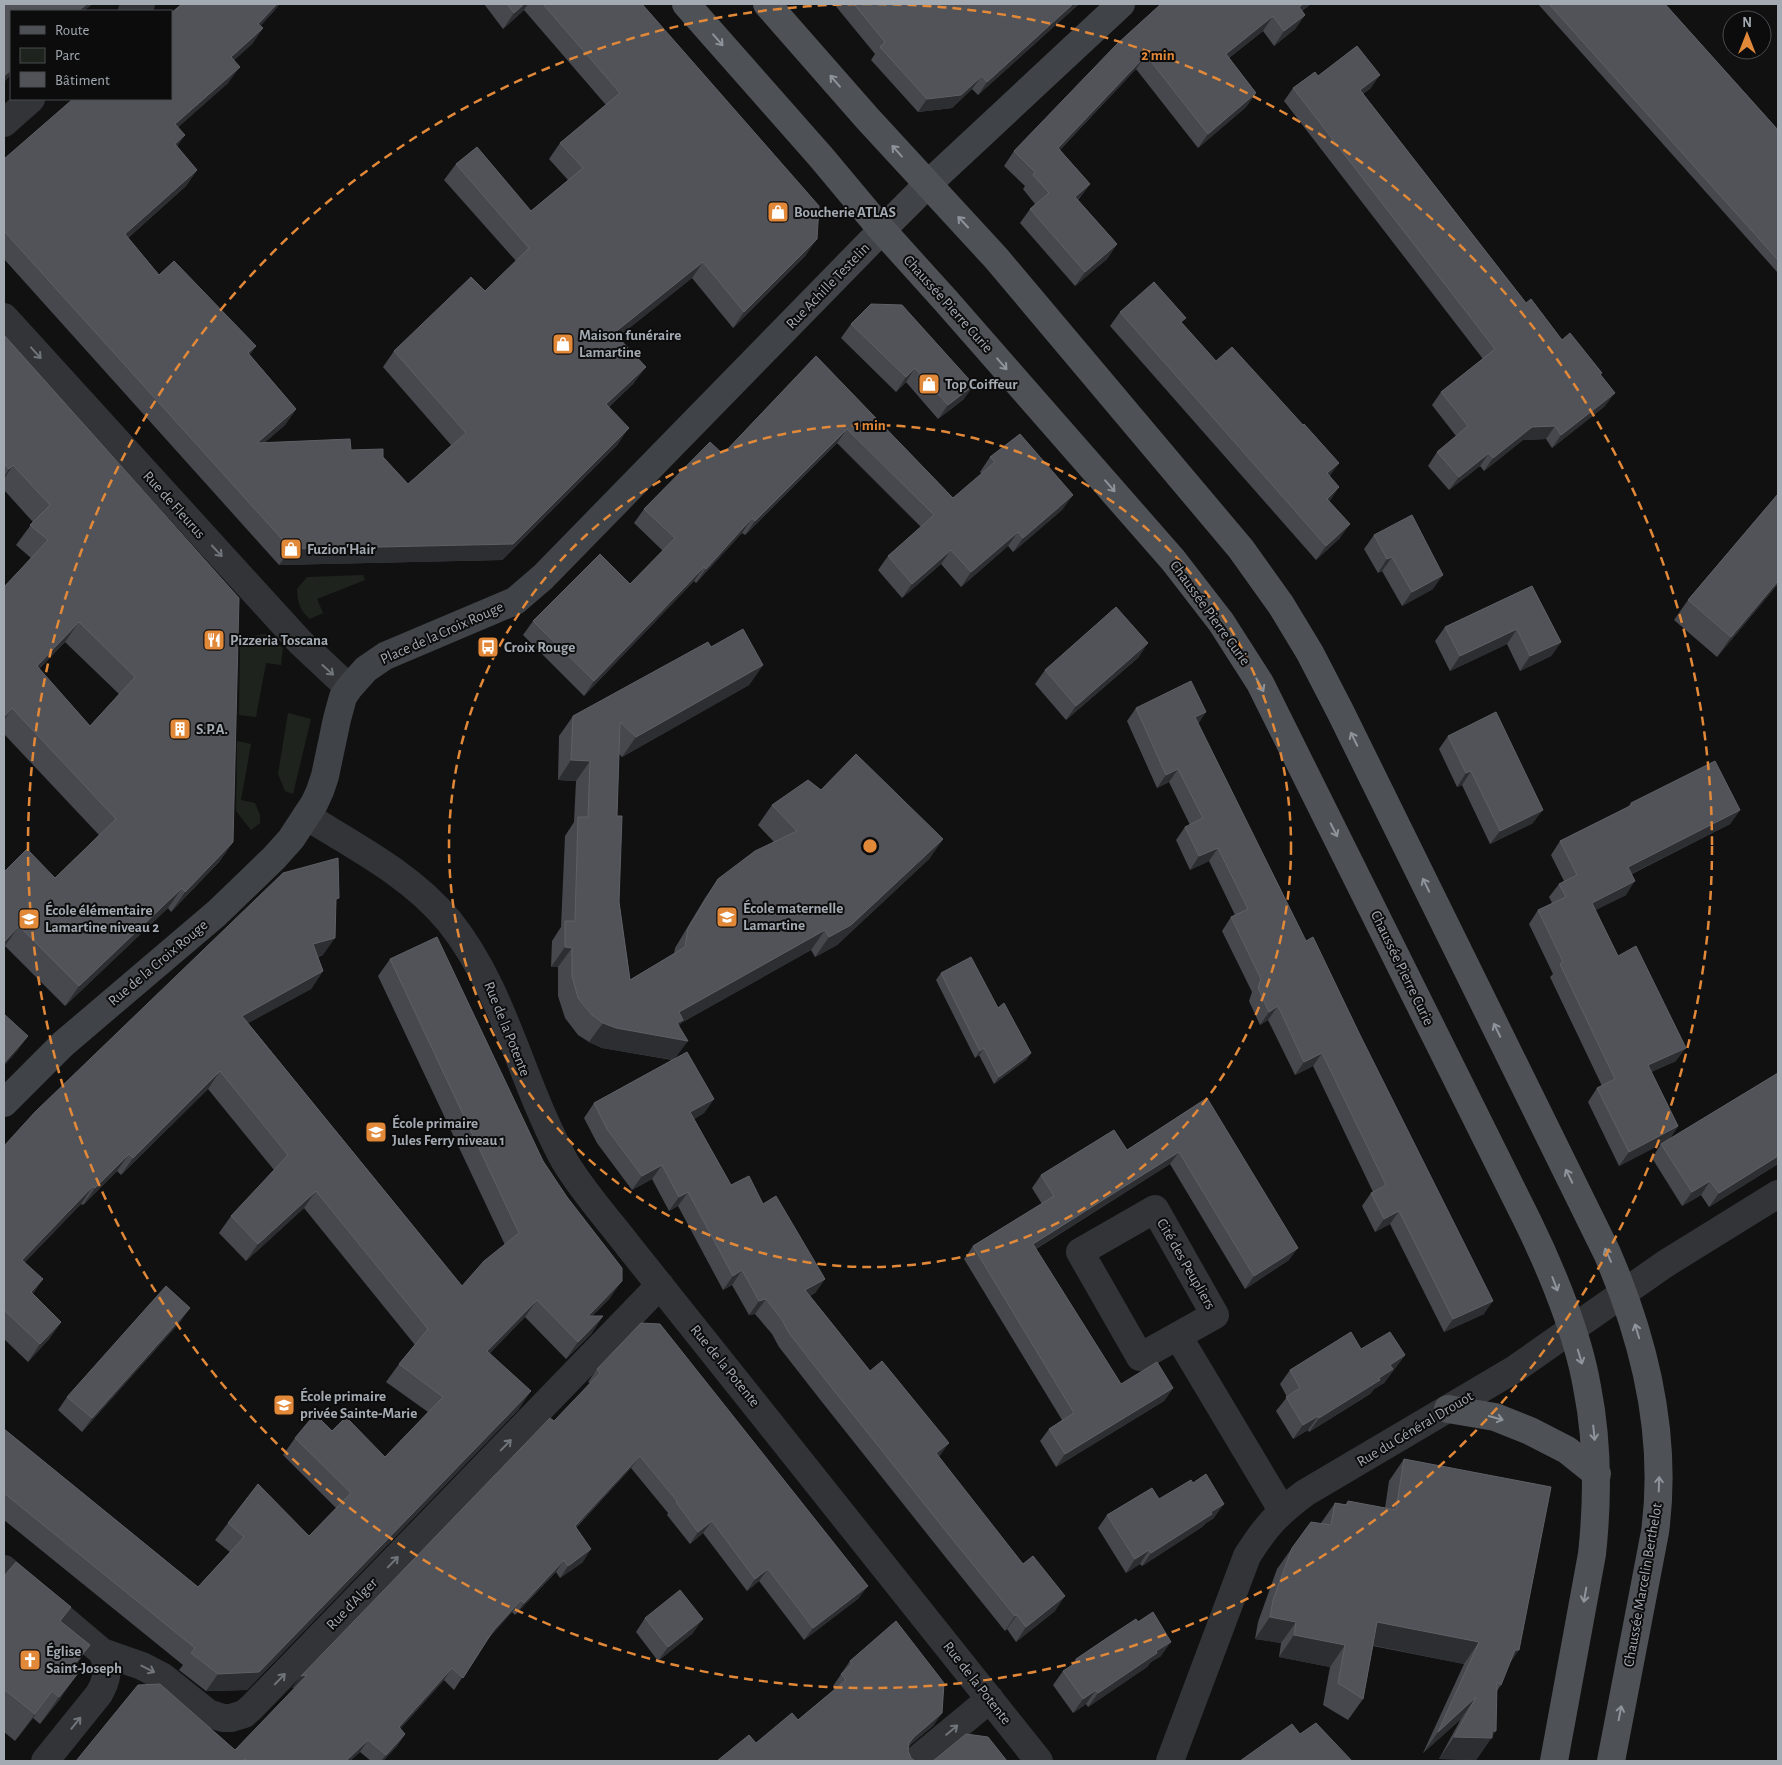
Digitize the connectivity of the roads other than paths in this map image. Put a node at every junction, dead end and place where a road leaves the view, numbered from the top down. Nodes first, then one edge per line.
1 (686, 4) edge
2 (767, 4) edge
3 (1121, 4) edge
4 (30, 100) edge
5 (4, 123) edge
6 (928, 184) junction
7 (882, 230) junction
8 (4, 317) edge
9 (543, 577) joint
10 (349, 688) junction
11 (306, 816) junction
12 (4, 1102) edge
13 (1778, 1194) edge
14 (660, 1285) junction
15 (1624, 1291) junction
16 (1571, 1330) junction
17 (1178, 1336) junction
18 (1448, 1408) junction
19 (1596, 1474) junction
20 (1282, 1510) junction
21 (4, 1569) edge
22 (102, 1652) junction
23 (990, 1698) junction
24 (45, 1761) edge
25 (915, 1761) edge
26 (1039, 1761) edge
27 (1170, 1761) edge
28 (1554, 1761) edge
29 (1611, 1761) edge

1 -> 7 main road, Chaussée Pierre Curie
6 -> 2 main road
3 - 6 street, Rue Achille Testelin
4 - 5 street
6 - 7 street, Rue Achille Testelin
15 -> 6 main road
7 - 9 street, Rue Achille Testelin
7 -> 16 main road, Chaussée Pierre Curie
8 -> 10 street, Rue de Fleurus
9 - 10 street, Place de la Croix Rouge
10 - 11 street, Place de la Croix Rouge
11 - 12 street, Rue de la Croix Rouge
11 - 14 street, Rue de la Potente
13 - 15 street, Rue du Général Drouot
22 -> 14 street, Rue d'Alger
14 - 23 street, Rue de la Potente
15 - 16 street, Rue du Général Drouot
29 -> 15 main road, Chaussée Marcelin Berthelot
16 - 18 street, Rue du Général Drouot
16 -> 19 main road
17 - 17 street, Cité des Peupliers
17 - 20 street
18 -> 19 main road
18 - 20 street, Rue du Général Drouot
19 -> 28 main road
20 - 27 street, Rue du Général Drouot
21 - 22 street, Rue d'Alger
24 -> 22 street
25 -> 23 street
23 - 26 street, Rue de la Potente

